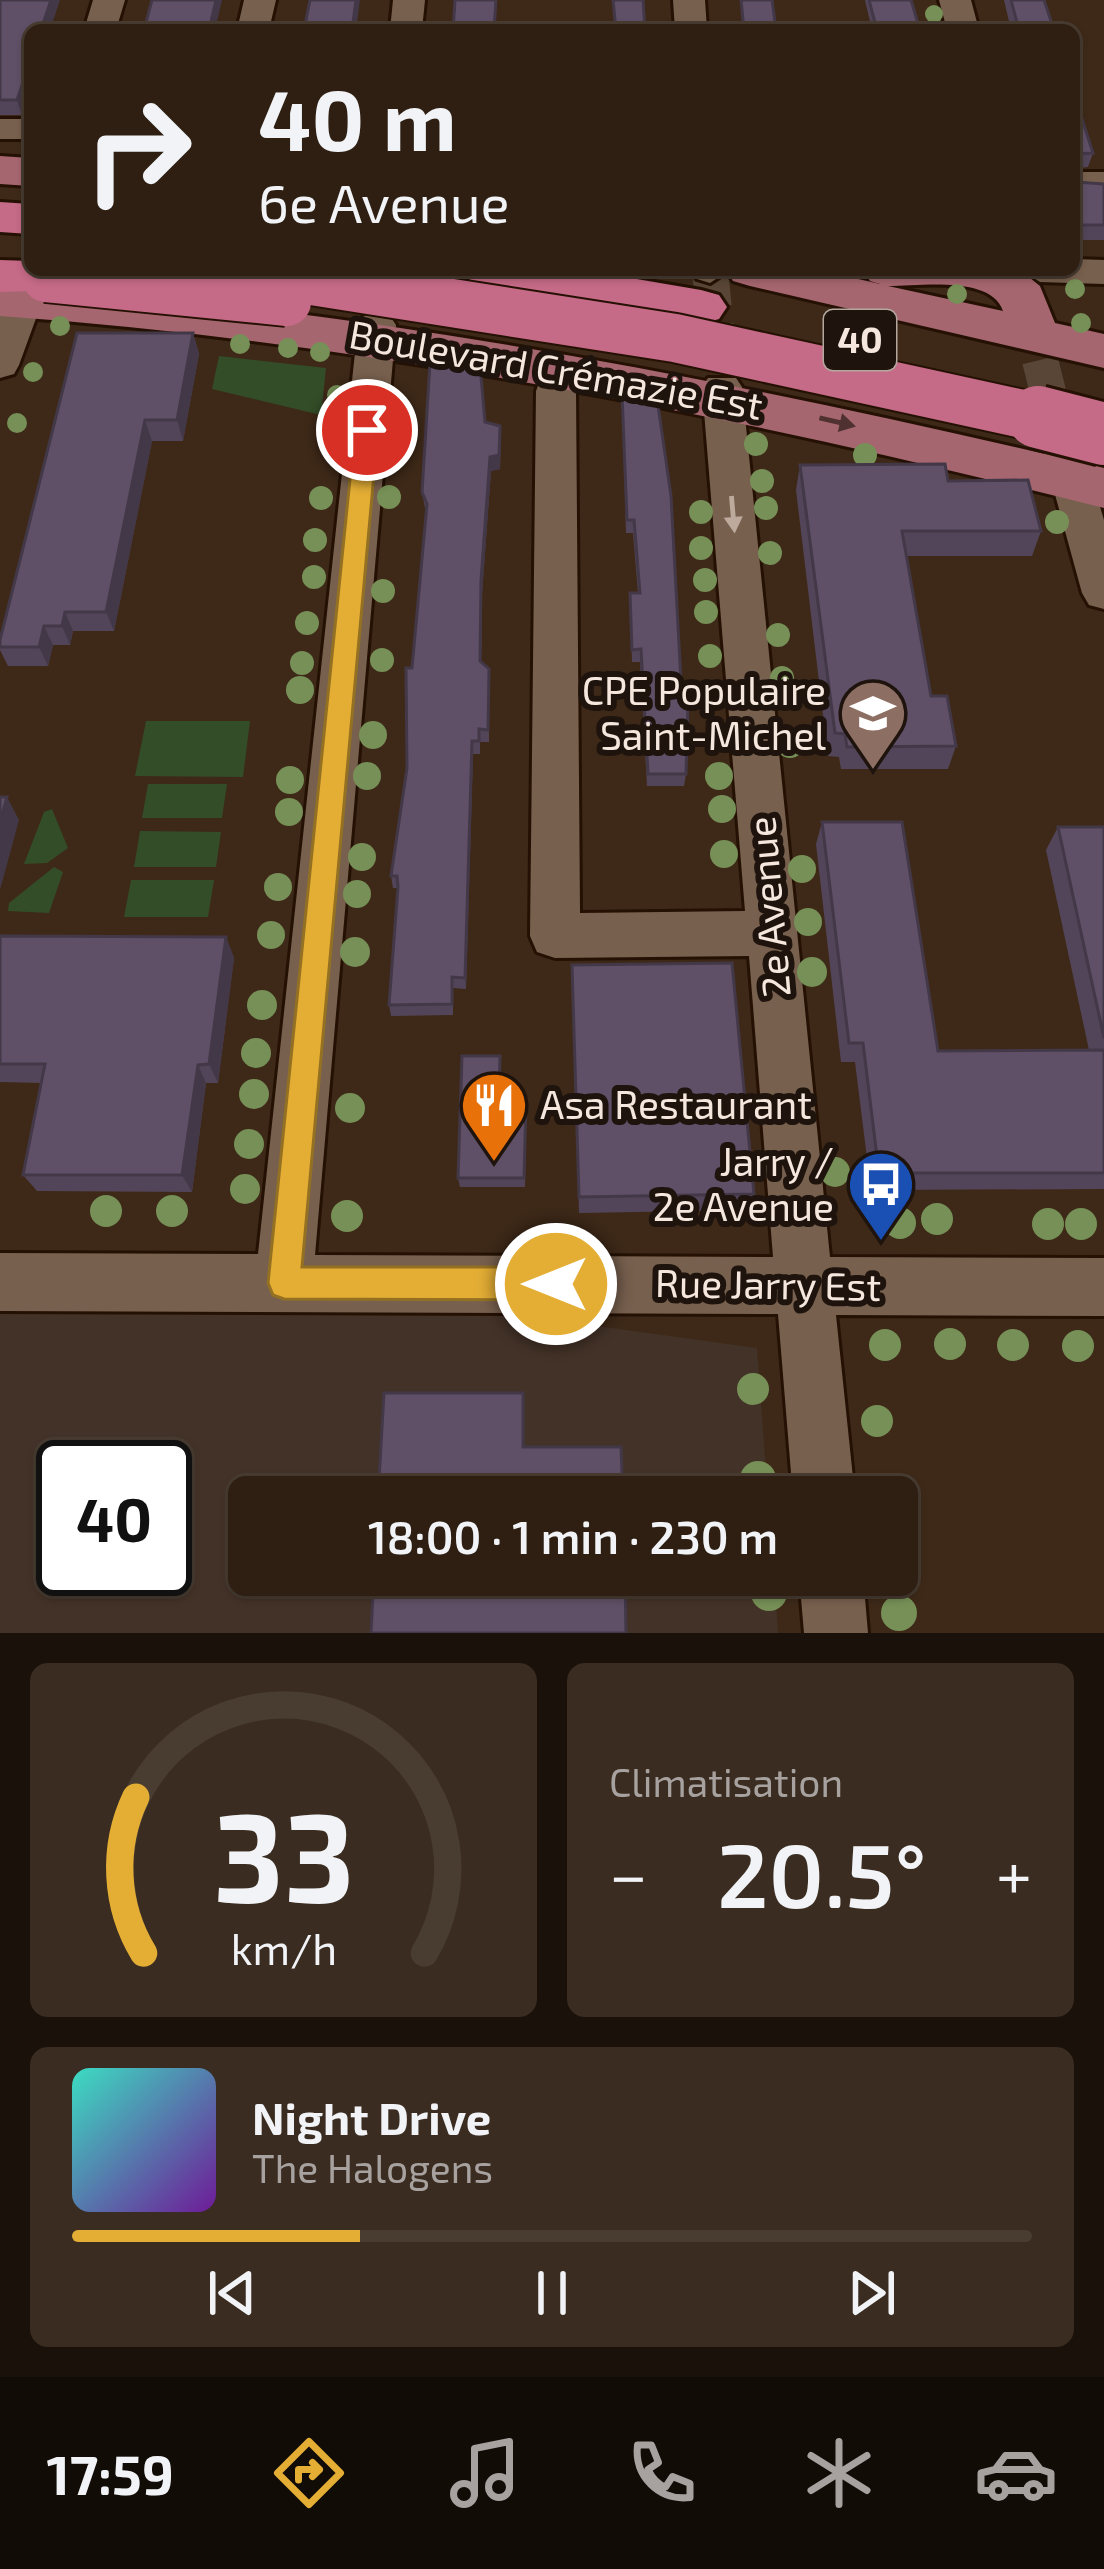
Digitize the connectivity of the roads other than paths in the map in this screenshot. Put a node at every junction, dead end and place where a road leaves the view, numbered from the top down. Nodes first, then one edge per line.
1 (0, 250) edge
2 (285, 276) edge
3 (590, 276) edge
4 (641, 276) edge
5 (772, 276) edge
6 (981, 276) edge
7 (20, 282) edge
8 (707, 283) edge
9 (376, 331) junction
10 (1036, 347) junction
11 (1104, 351) edge
12 (788, 360) junction
13 (0, 365) edge
14 (563, 367) junction
15 (722, 392) junction
16 (1104, 398) edge
17 (1085, 462) edge
18 (1104, 593) edge
19 (772, 933) junction
20 (0, 1282) edge
21 (284, 1283) junction
22 (804, 1285) junction
23 (1104, 1287) edge
24 (822, 1476) edge
25 (833, 1596) edge
26 (836, 1633) edge

1 - 7 highway
2 - 12 highway, 40, bridge
3 - 8 highway, 40
4 - 8 highway
5 - 10 main road
6 - 10 main road
7 - 9 main road, Boulevard Crémazie Est
7 - 12 highway, bridge
7 - 13 street
8 - 16 highway, 40
9 - 14 main road, Boulevard Crémazie Est
9 - 21 street
10 - 11 main road
12 - 17 highway, 40, bridge
14 - 15 main road, Boulevard Crémazie Est
14 - 19 street
15 -> 17 main road, Boulevard Crémazie Est
15 -> 19 street, 2e Avenue
17 - 18 street
19 - 22 street, 2e Avenue
20 - 21 street, Rue Jarry Est
21 - 22 street, Rue Jarry Est
22 - 23 street, Rue Jarry Est
22 - 24 street, 2e Avenue
25 - 26 street

